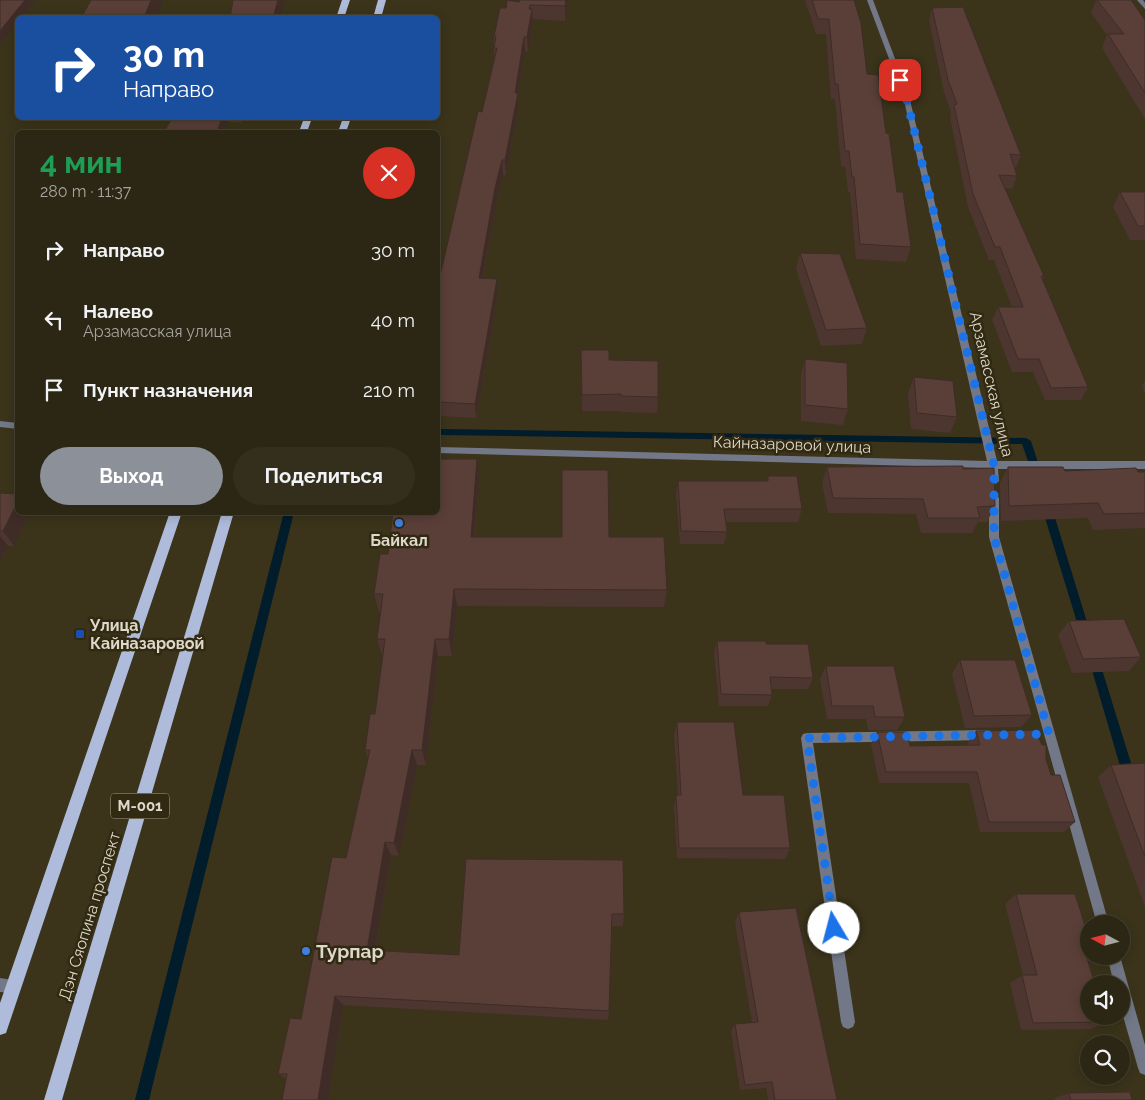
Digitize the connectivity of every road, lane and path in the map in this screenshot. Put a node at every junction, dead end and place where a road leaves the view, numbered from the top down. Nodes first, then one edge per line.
1 (346, 0) edge
2 (382, 0) edge
3 (870, 0) edge
4 (1140, 0) edge
5 (1145, 7) edge
6 (341, 15) edge
7 (378, 15) edge
8 (0, 424) edge
9 (15, 426) edge
10 (440, 450) edge
11 (994, 465) junction
12 (1145, 465) edge
13 (175, 515) edge
14 (227, 515) edge
15 (1000, 735) edge
16 (1101, 915) edge
17 (7, 985) edge
18 (1130, 1016) edge
19 (848, 1022) dead end
20 (0, 1027) edge
21 (1145, 1068) edge
22 (52, 1100) edge

1 - 6 main road
2 - 7 main road
3 - 11 street, Арзамасская улица
4 - 5 street
8 - 9 street
10 - 11 street, Кайназаровой улица
11 - 12 street, Кайназаровой улица
11 - 16 street, Арзамасская улица
13 - 17 main road
14 - 22 main road, Дэн Сяопина проспект / M-001
15 - 19 street
17 - 20 main road
18 - 21 street

